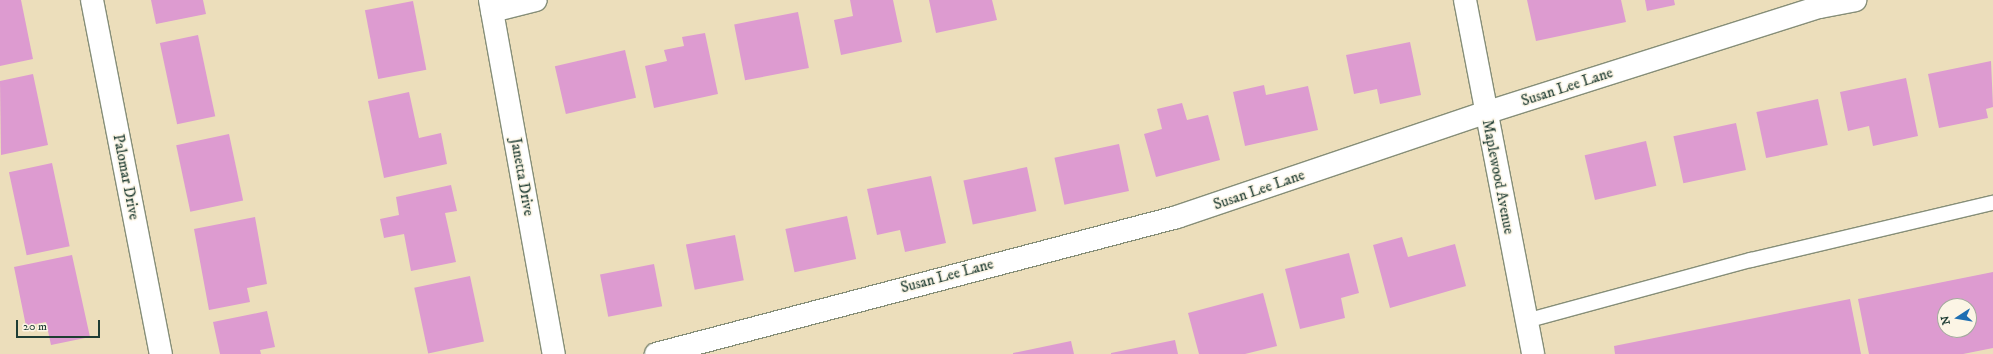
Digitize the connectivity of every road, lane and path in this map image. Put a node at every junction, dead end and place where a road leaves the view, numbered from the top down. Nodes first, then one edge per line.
1 (92, 0) edge
2 (536, 0) edge
3 (1465, 0) edge
4 (1855, 0) edge
5 (491, 6) edge
6 (1485, 113) junction
7 (1993, 203) edge
8 (1526, 321) junction
9 (161, 354) edge
10 (554, 354) edge
11 (656, 354) edge
12 (1533, 354) edge

1 - 9 street, Palomar Drive
2 - 5 street
3 - 6 street, Maplewood Avenue
4 - 6 street, Susan Lee Lane
5 - 10 street, Janetta Drive
6 - 8 street, Maplewood Avenue
6 - 11 street, Susan Lee Lane
7 - 8 lane
8 - 12 street, Maplewood Avenue

